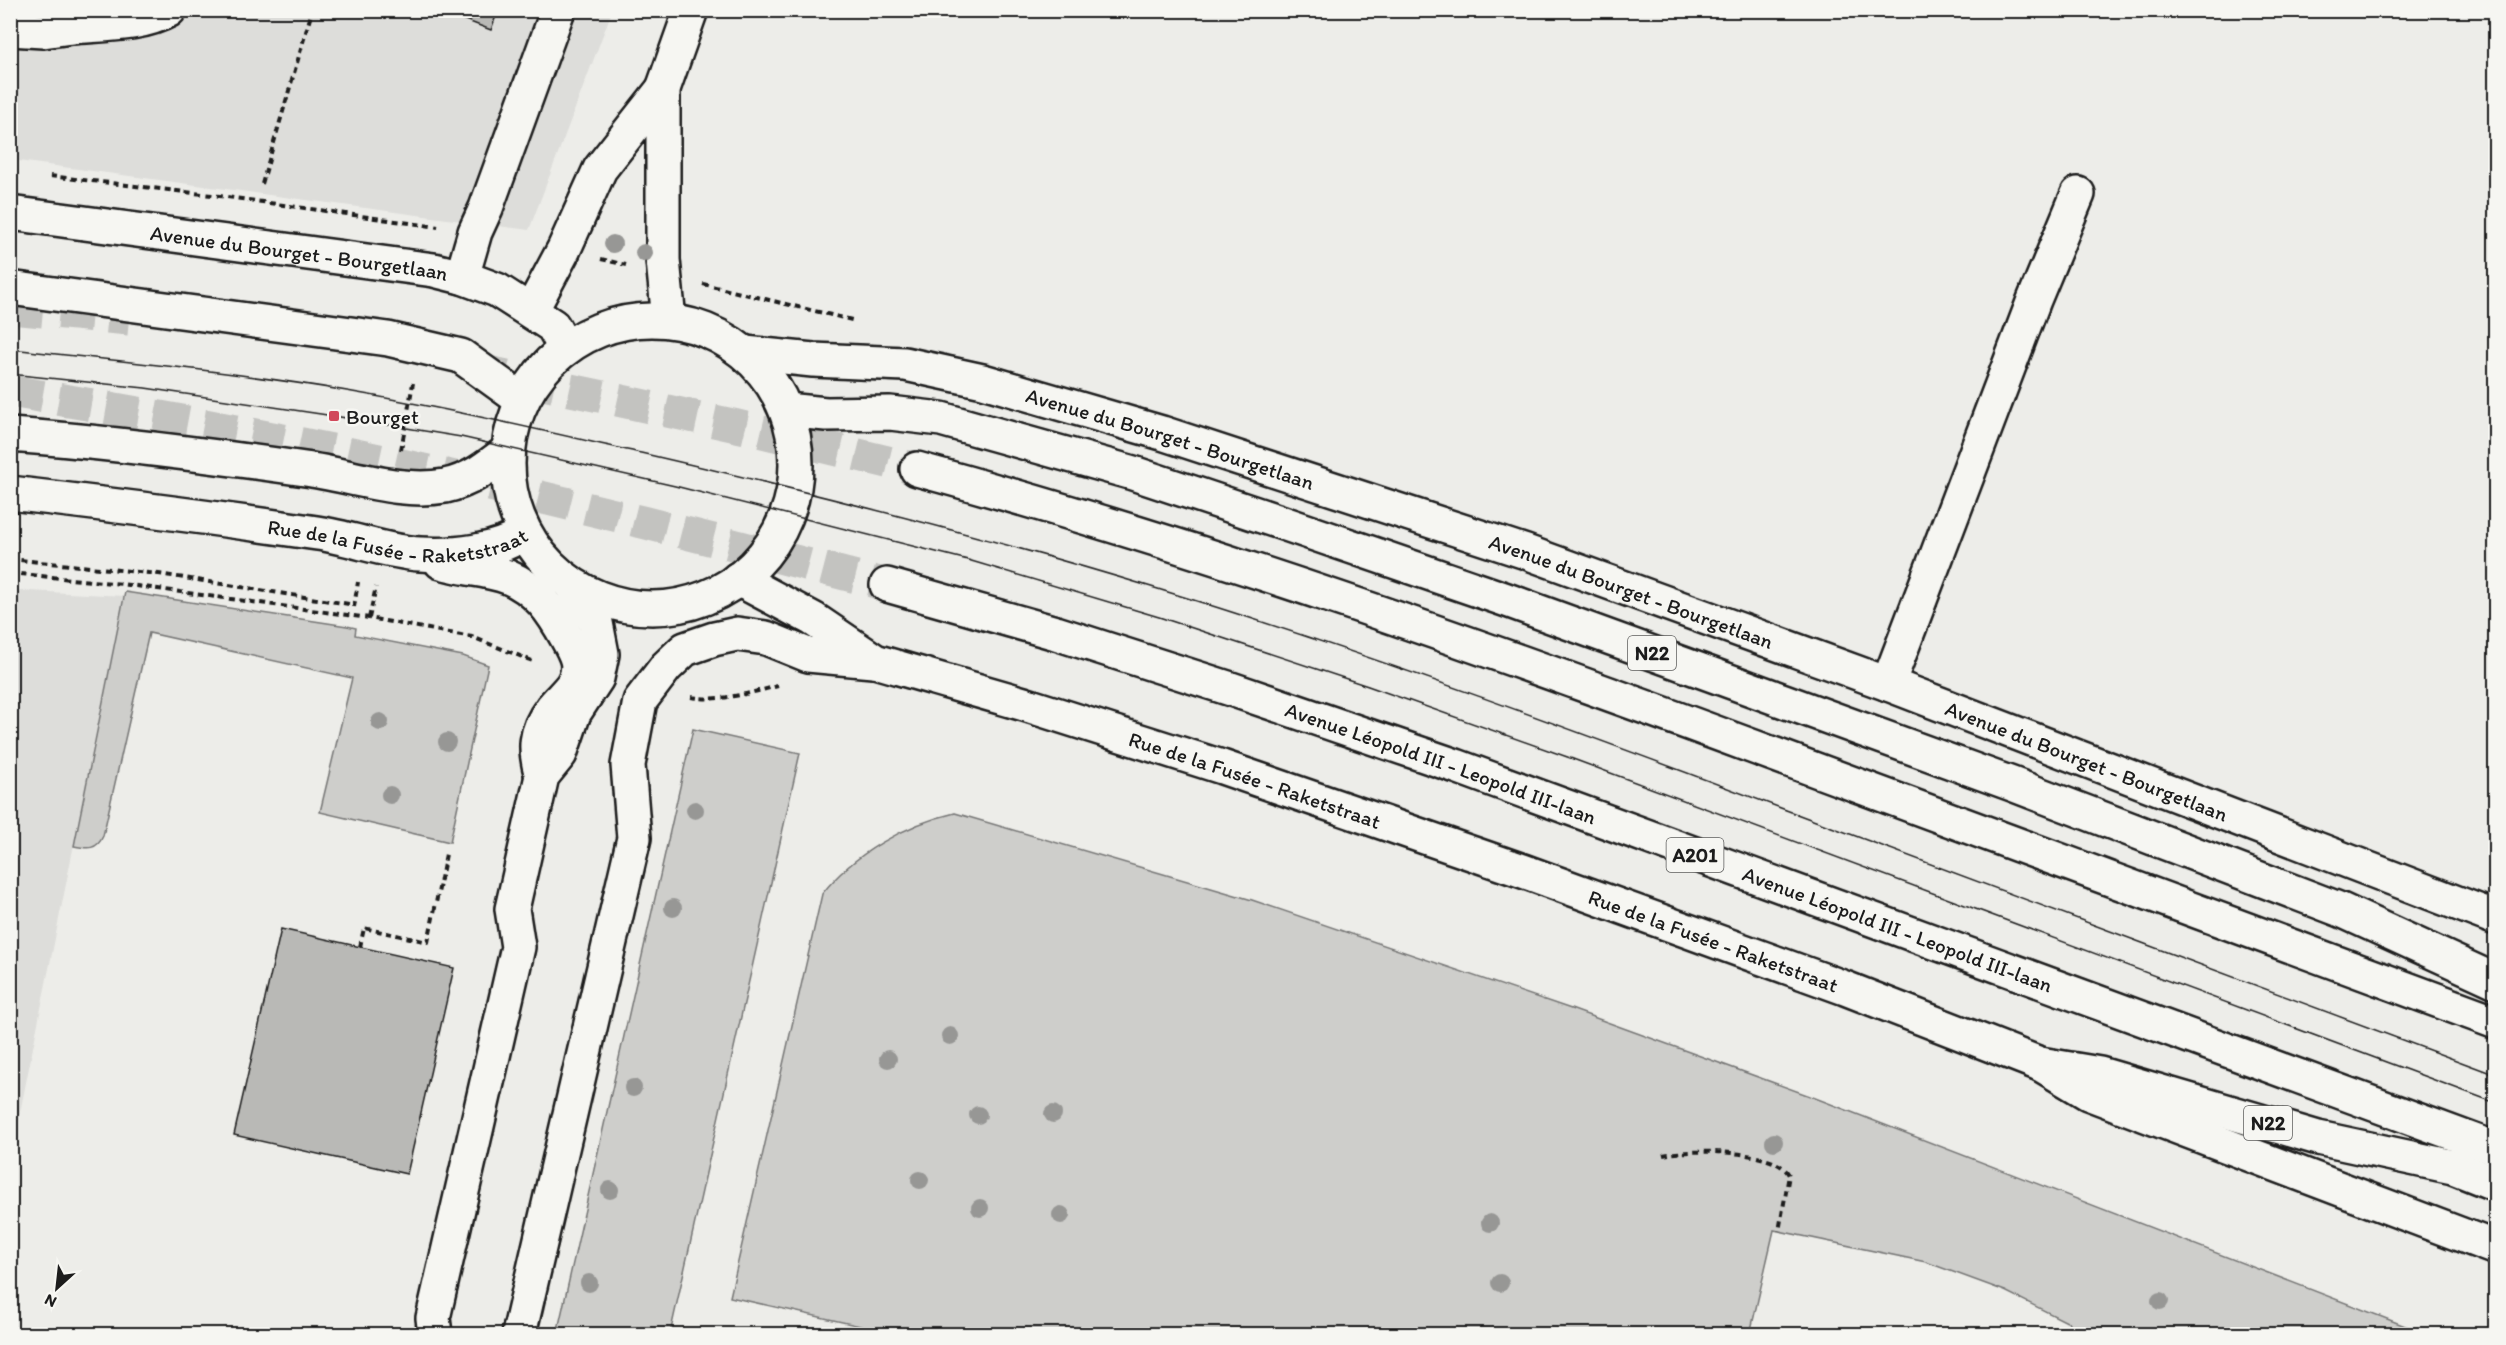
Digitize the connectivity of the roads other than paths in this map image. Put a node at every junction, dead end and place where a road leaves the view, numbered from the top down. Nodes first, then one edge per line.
1 (169, 10) edge
2 (558, 10) edge
3 (691, 10) edge
4 (73, 19) edge
5 (10, 29) edge
6 (663, 89) junction
7 (2078, 194) dead end
8 (10, 213) edge
9 (462, 277) junction
10 (10, 288) edge
11 (531, 311) junction
12 (669, 320) junction
13 (565, 348) junction
14 (745, 353) junction
15 (522, 400) junction
16 (786, 410) junction
17 (10, 435) edge
18 (508, 451) junction
19 (916, 469) tunnel mouth
20 (10, 493) edge
21 (525, 533) junction
22 (420, 554) junction
23 (738, 579) junction
24 (568, 581) junction
25 (887, 585) tunnel mouth
26 (875, 661) junction
27 (1888, 684) junction
28 (542, 776) junction
29 (2496, 918) edge
30 (2496, 981) edge
31 (2496, 1022) edge
32 (2040, 1064) junction
33 (2496, 1149) edge
34 (2496, 1184) edge
35 (2496, 1248) edge
36 (435, 1335) edge
37 (519, 1335) edge

1 - 4 main road
2 - 9 main road
3 - 6 main road
4 - 5 main road
6 - 11 main road
6 - 12 main road
7 - 27 main road
8 - 9 main road, Avenue du Bourget - Bourgetlaan
9 - 11 main road, Avenue du Bourget - Bourgetlaan
10 - 15 main road
11 - 13 main road, Avenue du Bourget - Bourgetlaan
12 - 13 main road
12 - 14 main road
13 - 15 main road
14 - 16 main road
14 - 27 main road, Avenue du Bourget - Bourgetlaan
15 - 18 main road
16 - 23 main road
16 - 30 main road, N22
17 - 18 main road
18 - 21 main road
19 - 31 main road
20 - 22 main road, Rue de la Fusée - Raketstraat
21 - 22 main road, Rue de la Fusée - Raketstraat
21 - 24 main road, Rue de la Fusée - Raketstraat
22 - 28 main road
23 - 24 main road, Rue de la Fusée - Raketstraat
23 - 26 main road, Rue de la Fusée - Raketstraat
24 - 28 main road
25 - 33 main road, Avenue Léopold III - Leopold III-laan / A201
26 - 32 main road, Rue de la Fusée - Raketstraat
26 - 37 main road
27 - 29 main road, Avenue du Bourget - Bourgetlaan
28 - 36 main road
32 - 34 main road, N22
32 - 35 main road, Rue de la Fusée - Raketstraat

